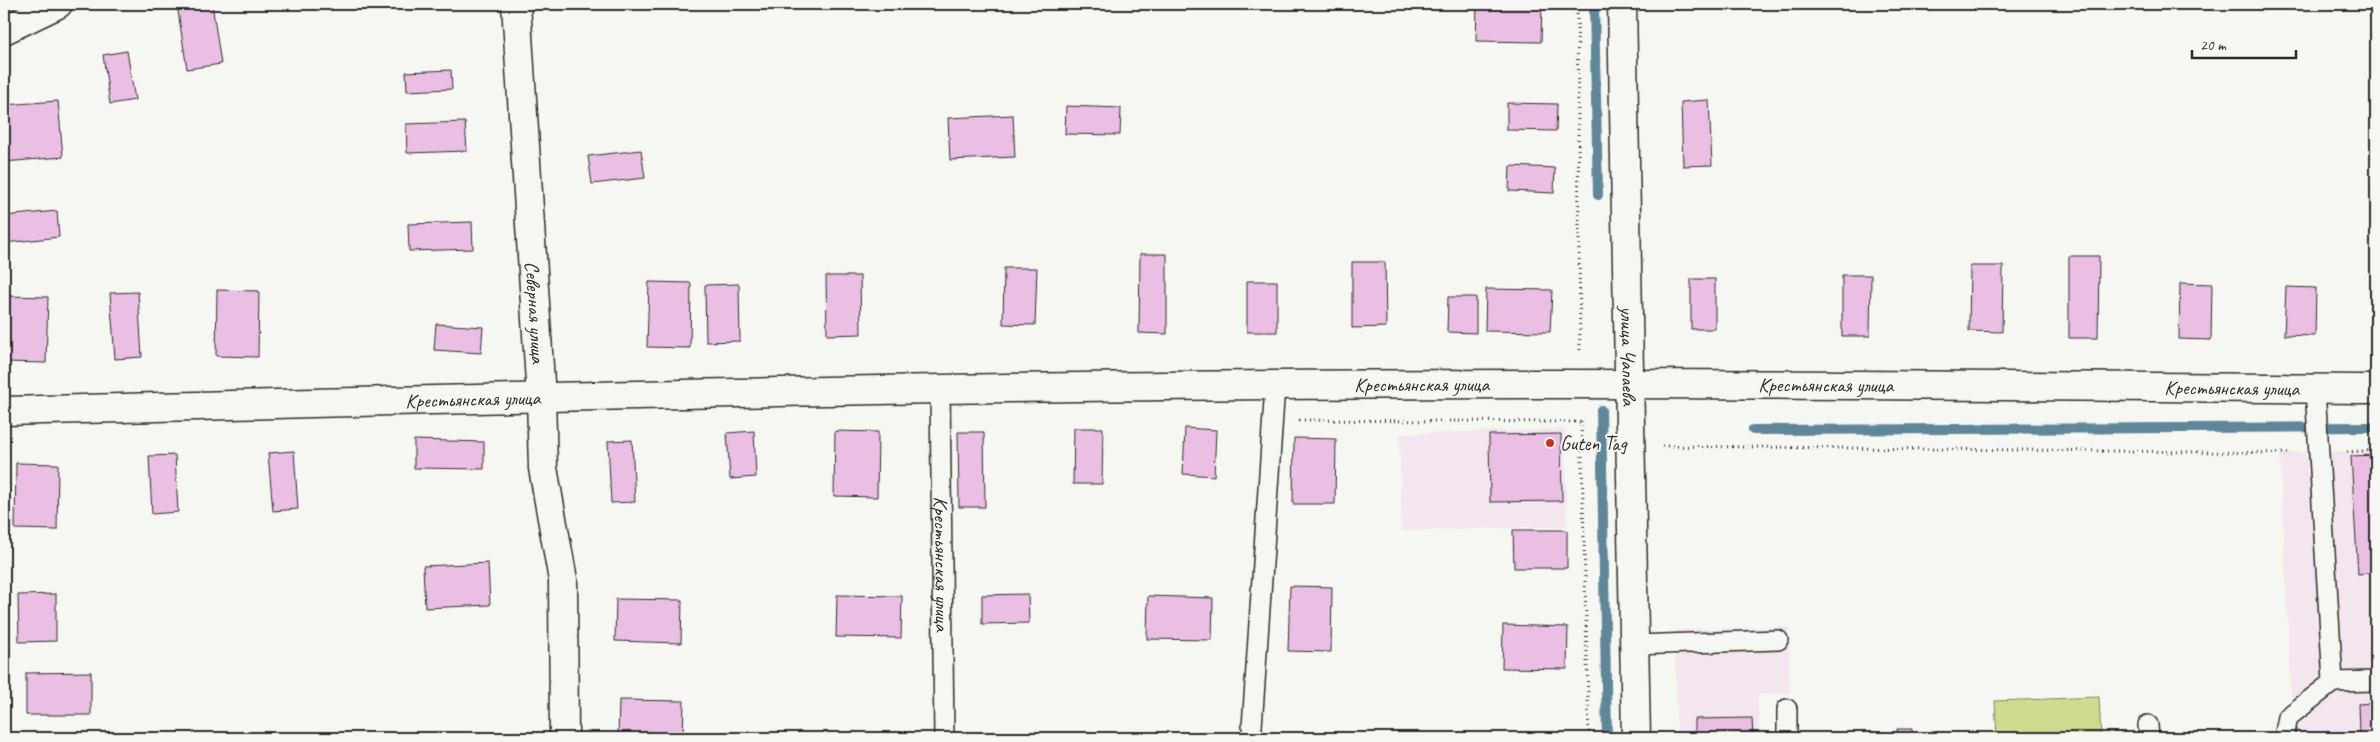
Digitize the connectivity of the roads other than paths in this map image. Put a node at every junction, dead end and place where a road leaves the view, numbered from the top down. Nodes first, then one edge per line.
1 (58, 4) edge
2 (516, 4) edge
3 (1622, 4) edge
4 (19, 18) edge
5 (1628, 383) junction
6 (1275, 385) junction
7 (2315, 388) junction
8 (940, 389) junction
9 (2376, 389) edge
10 (541, 398) junction
11 (4, 411) edge
12 (1778, 640) dead end
13 (1634, 645) junction
14 (2376, 681) edge
15 (2333, 682) junction
16 (1787, 709) dead end
17 (1252, 727) dead end
18 (564, 738) edge
19 (944, 738) edge
20 (1636, 738) edge
21 (1787, 738) edge
22 (2284, 738) edge

1 - 4 street
2 - 10 street, Северная улица
3 - 5 street, улица Чапаева
5 - 6 street, Крестьянская улица
5 - 7 street, Крестьянская улица
5 - 13 street, улица Чапаева
6 - 8 street, Крестьянская улица
6 - 17 lane
7 - 9 street, Крестьянская улица
7 - 15 lane
8 - 10 street, Крестьянская улица
8 - 19 lane, Крестьянская улица
10 - 11 street, Крестьянская улица
10 - 18 street, Северная улица
12 - 13 lane
13 - 20 street, улица Чапаева
14 - 15 lane
15 - 22 lane
16 - 21 lane

